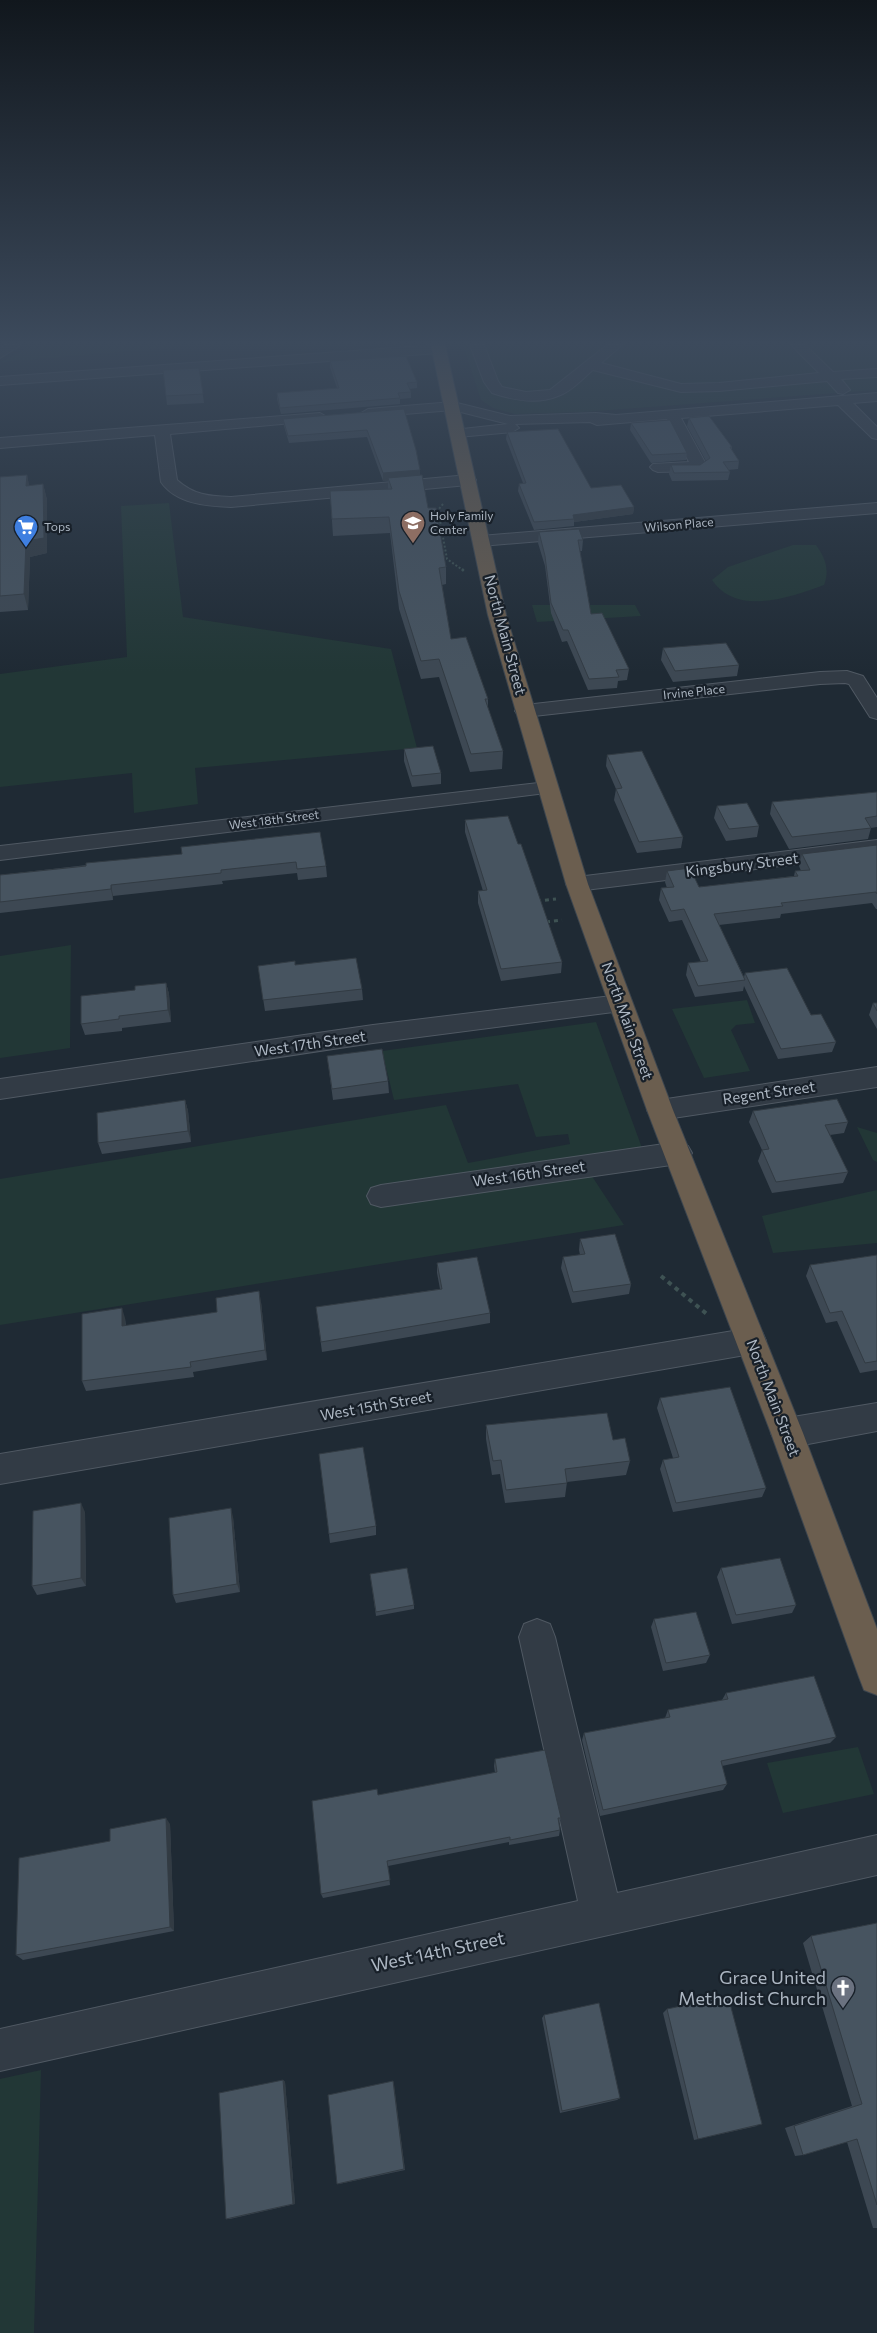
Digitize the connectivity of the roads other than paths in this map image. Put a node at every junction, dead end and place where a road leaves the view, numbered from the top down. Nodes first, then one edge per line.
1 (165, 454) edge
2 (462, 454) edge
3 (693, 454) edge
4 (658, 467) edge
5 (468, 480) junction
6 (877, 508) edge
7 (481, 541) junction
8 (525, 711) junction
9 (877, 714) edge
10 (547, 788) junction
11 (877, 847) edge
12 (0, 853) edge
13 (577, 884) junction
14 (620, 1004) junction
15 (877, 1076) edge
16 (0, 1089) edge
17 (660, 1110) junction
18 (678, 1153) junction
19 (381, 1196) dead end
20 (752, 1342) junction
21 (877, 1417) edge
22 (788, 1433) junction
23 (0, 1470) edge
24 (537, 1637) dead end
25 (877, 1677) edge
26 (877, 1855) edge
27 (602, 1916) junction
28 (0, 2050) edge

1 - 5 street
2 - 5 highway, North Main Street
3 - 4 street
5 - 7 highway, North Main Street
6 - 7 street, Wilson Place
7 - 8 highway, North Main Street
8 - 9 street, Irvine Place
8 - 10 highway, North Main Street
10 - 12 street, West 18th Street
10 - 13 highway, North Main Street
11 - 13 street, Kingsbury Street
13 - 14 highway, North Main Street
14 - 16 street, West 17th Street
14 - 17 highway, North Main Street
15 - 17 street, Regent Street
17 - 18 highway, North Main Street
18 - 19 street, West 16th Street
18 - 20 highway, North Main Street
20 - 22 highway, North Main Street
20 - 23 street, West 15th Street
21 - 22 street
22 - 25 highway, North Main Street
24 - 27 street
26 - 27 street, West 14th Street
27 - 28 street, West 14th Street

